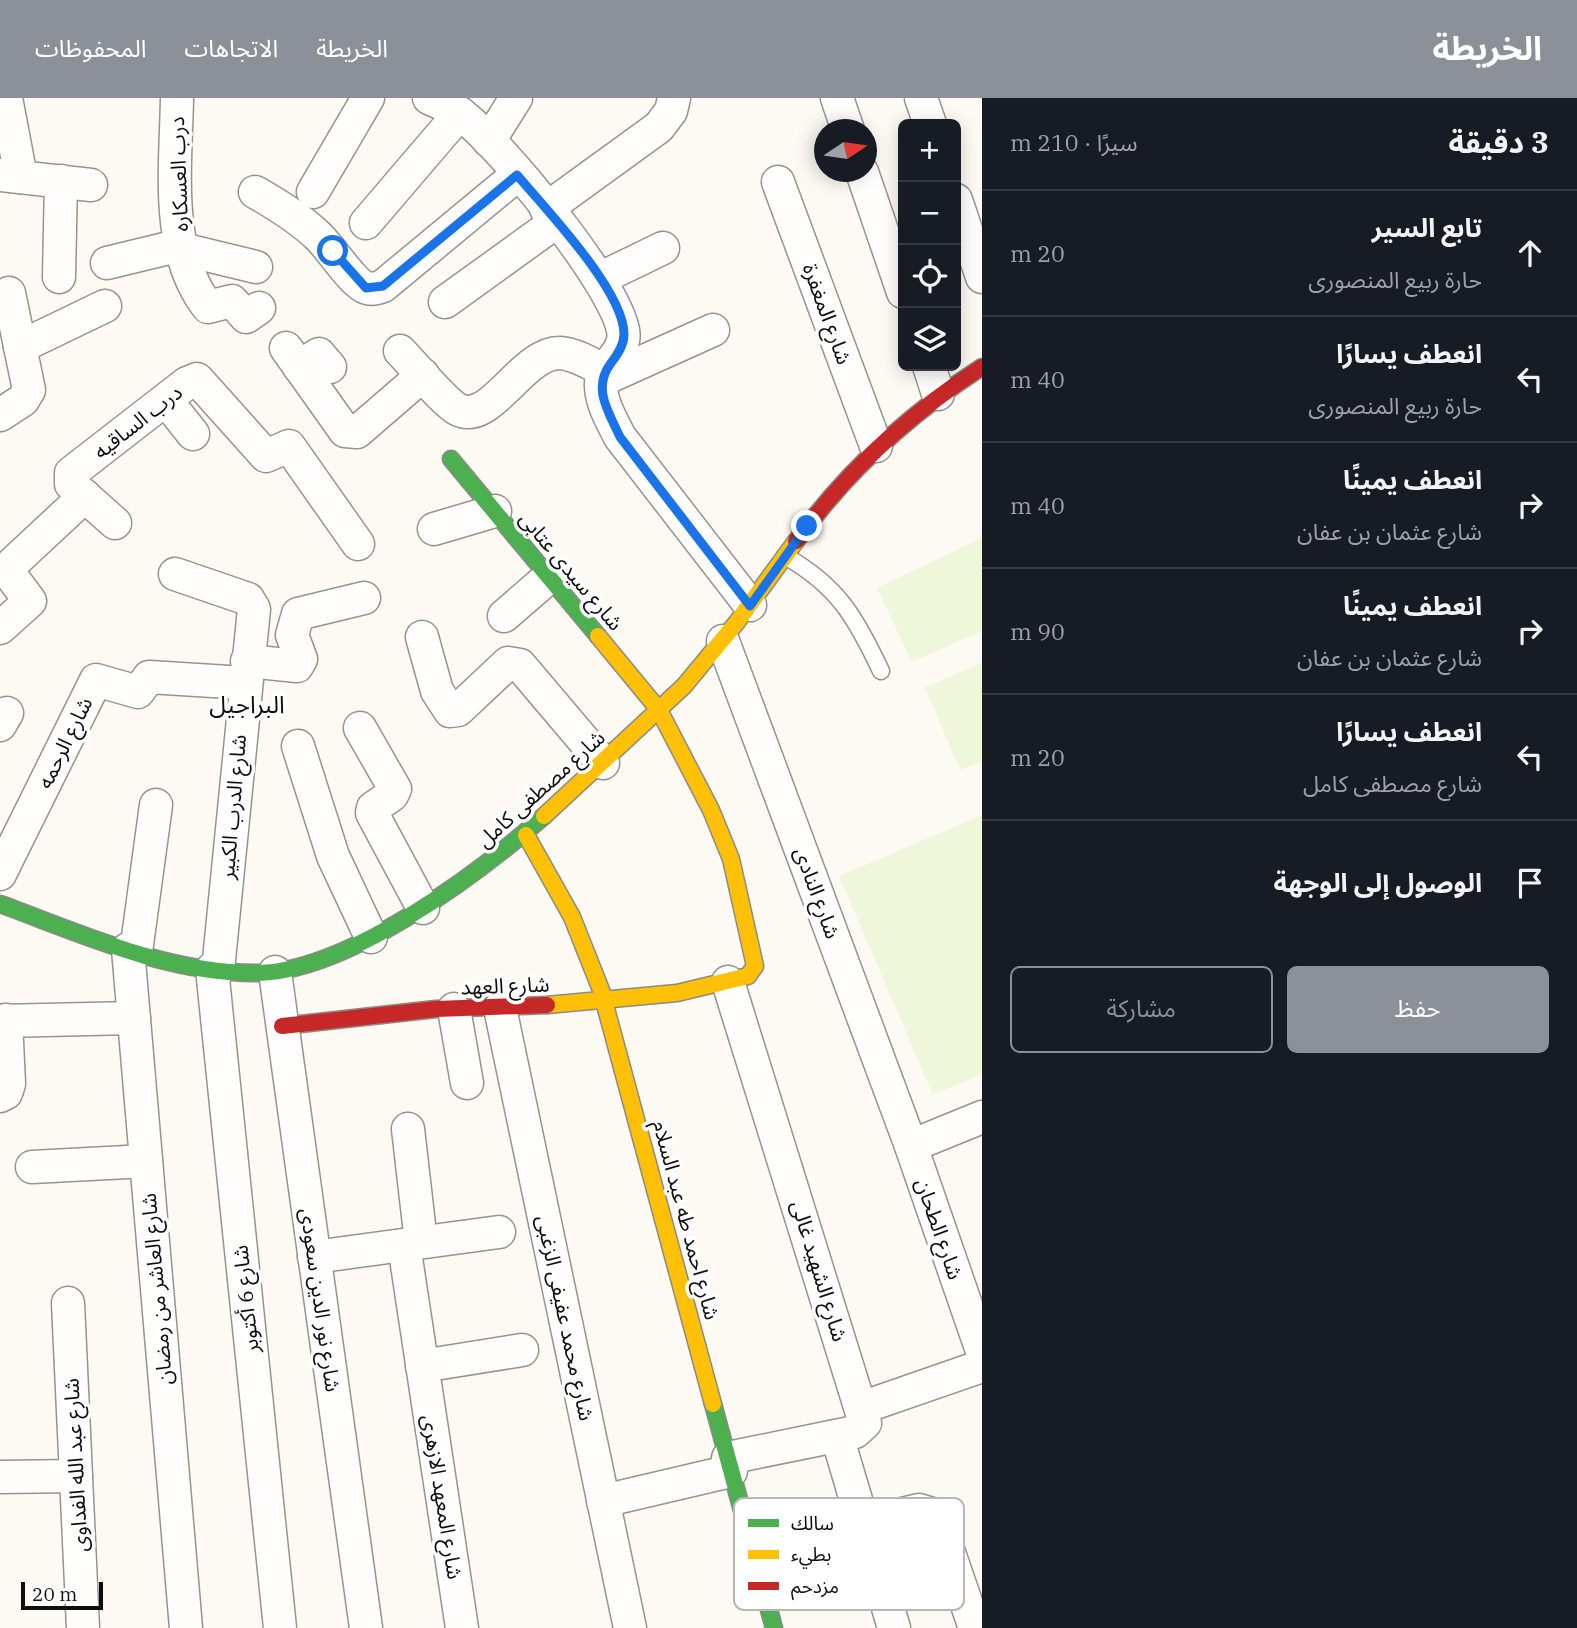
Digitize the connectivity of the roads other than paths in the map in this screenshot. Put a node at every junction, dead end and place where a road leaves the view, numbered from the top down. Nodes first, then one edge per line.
1 (6, 98) edge
2 (177, 98) edge
3 (368, 98) edge
4 (429, 98) edge
5 (516, 98) edge
6 (674, 98) edge
7 (837, 98) edge
8 (921, 98) edge
9 (460, 113) junction
10 (844, 119) edge
11 (928, 119) edge
12 (489, 141) junction
13 (517, 175) junction
14 (11, 176) edge
15 (778, 182) dead end
16 (865, 182) edge
17 (255, 192) dead end
18 (313, 192) dead end
19 (961, 215) edge
20 (551, 216) junction
21 (366, 223) dead end
22 (182, 247) junction
23 (663, 248) dead end
24 (245, 256) dead end
25 (107, 263) dead end
26 (59, 277) dead end
27 (898, 277) edge
28 (982, 277) edge
29 (601, 278) junction
30 (9, 293) dead end
31 (445, 302) dead end
32 (104, 306) dead end
33 (259, 308) dead end
34 (712, 330) dead end
35 (20, 347) junction
36 (400, 351) dead end
37 (330, 367) dead end
38 (982, 367) edge
39 (423, 374) junction
40 (604, 375) junction
41 (933, 380) edge
42 (166, 400) junction
43 (0, 415) edge
44 (193, 434) dead end
45 (876, 446) junction
46 (451, 459) dead end
47 (85, 496) junction
48 (495, 511) junction
49 (115, 523) dead end
50 (434, 529) dead end
51 (358, 544) dead end
52 (785, 556) junction
53 (175, 574) dead end
54 (549, 577) junction
55 (364, 598) dead end
56 (750, 606) junction
57 (504, 616) dead end
58 (0, 628) edge
59 (422, 637) dead end
60 (723, 641) junction
61 (881, 670) dead end
62 (246, 672) junction
63 (659, 710) junction
64 (360, 728) dead end
65 (299, 746) dead end
66 (603, 763) junction
67 (156, 806) dead end
68 (526, 835) junction
69 (0, 874) edge
70 (0, 904) edge
71 (423, 908) junction
72 (371, 936) junction
73 (132, 951) junction
74 (215, 970) junction
75 (275, 972) junction
76 (728, 982) junction
77 (605, 1002) junction
78 (500, 1008) junction
79 (454, 1009) junction
80 (134, 1018) junction
81 (3, 1021) edge
82 (282, 1026) junction
83 (467, 1083) dead end
84 (0, 1096) edge
85 (982, 1117) edge
86 (408, 1129) dead end
87 (911, 1146) junction
88 (146, 1161) junction
89 (32, 1167) dead end
90 (499, 1232) dead end
91 (412, 1244) junction
92 (314, 1257) junction
93 (973, 1298) edge
94 (68, 1303) dead end
95 (523, 1350) dead end
96 (982, 1351) edge
97 (422, 1366) junction
98 (982, 1366) edge
99 (862, 1408) junction
100 (837, 1436) junction
101 (729, 1464) junction
102 (0, 1476) edge
103 (76, 1476) junction
104 (738, 1498) edge
105 (856, 1498) edge
106 (603, 1501) junction
107 (964, 1596) edge
108 (769, 1610) edge
109 (889, 1610) edge
110 (83, 1628) edge
111 (186, 1628) edge
112 (280, 1628) edge
113 (366, 1628) edge
114 (462, 1628) edge
115 (630, 1628) edge
116 (774, 1628) edge
117 (894, 1628) edge
118 (975, 1628) edge

1 - 14 street
2 - 22 street, درب العسكاره
3 - 18 street
4 - 9 street
5 - 12 street
6 - 20 street
7 - 10 street
8 - 11 street
9 - 12 street
9 - 21 street
12 - 13 street
13 - 17 street
13 - 20 street
14 - 26 street
15 - 45 street, شارع المغفرة
16 - 27 street
19 - 28 street
20 - 29 street
20 - 31 street
22 - 24 street
22 - 25 street
22 - 33 street, درب العسكاره
23 - 29 street
29 - 40 street
30 - 35 street
32 - 35 street
34 - 40 street
35 - 43 street
36 - 39 street
37 - 39 street
38 - 41 street, شارع مصطفى كامل
39 - 40 street
40 - 56 street
41 - 45 street, شارع مصطفى كامل
42 - 44 street
42 - 47 street, درب الساقيه
42 - 51 street, درب الساقيه
45 - 52 street, شارع مصطفى كامل
46 - 48 street, شارع سيدى عتابى
47 - 49 street, درب الساقيه
47 - 58 street
48 - 50 street
48 - 54 street, شارع سيدى عتابى
52 - 56 street, شارع مصطفى كامل
52 - 61 lane
53 - 62 street, شارع الدرب الكبير
54 - 57 street
54 - 63 street, شارع سيدى عتابى
55 - 62 street
56 - 60 street, شارع مصطفى كامل
59 - 66 street
60 - 63 street, شارع مصطفى كامل
60 - 87 street, شارع النادى
62 - 69 street, شارع الرحمه
62 - 74 street, شارع الدرب الكبير
63 - 66 street, شارع مصطفى كامل
63 - 76 street, شارع سيدى عتابى
64 - 71 street
65 - 72 street
66 - 68 street, شارع مصطفى كامل
67 - 73 street, شارع العاشر من رمضان
68 - 71 street, شارع مصطفى كامل
68 - 77 street, شارع احمد طه عبد السلام
70 - 73 street, شارع مصطفى كامل
71 - 72 street, شارع مصطفى كامل
72 - 75 street, شارع مصطفى كامل
73 - 74 street, شارع مصطفى كامل
73 - 80 street, شارع العاشر من رمضان
74 - 75 street, شارع مصطفى كامل
74 - 112 street, شارع 6 أكتوبر
75 - 82 street, شارع نور الدين سعودى
76 - 77 street, شارع العهد
76 - 99 street, شارع الشهيد غالى
77 - 78 street, شارع العهد
77 - 101 street, شارع احمد طه عبد السلام
78 - 79 street, شارع العهد
78 - 106 street, شارع محمد عفيفى الزغبى
79 - 82 street, شارع العهد
79 - 83 street
80 - 81 street
80 - 88 street, شارع العاشر من رمضان
81 - 84 street
82 - 92 street, شارع نور الدين سعودى
85 - 87 street
86 - 91 street, شارع المعهد الازهرى
87 - 93 street, شارع الطحان
88 - 89 street
88 - 111 street, شارع العاشر من رمضان
90 - 91 street
91 - 92 street
91 - 97 street, شارع المعهد الازهرى
92 - 113 street, شارع نور الدين سعودى
93 - 96 street, شارع الطحان
94 - 103 street, شارع عبد الله الفداوى
95 - 97 street
97 - 114 street, شارع المعهد الازهرى
98 - 99 street
99 - 100 street
100 - 101 street
100 - 105 street
101 - 104 street, شارع احمد طه عبد السلام
101 - 106 street
102 - 103 street
103 - 110 street, شارع عبد الله الفداوى
106 - 115 street, شارع محمد عفيفى الزغبى
107 - 118 street
108 - 116 street, شارع احمد طه عبد السلام
109 - 117 street

